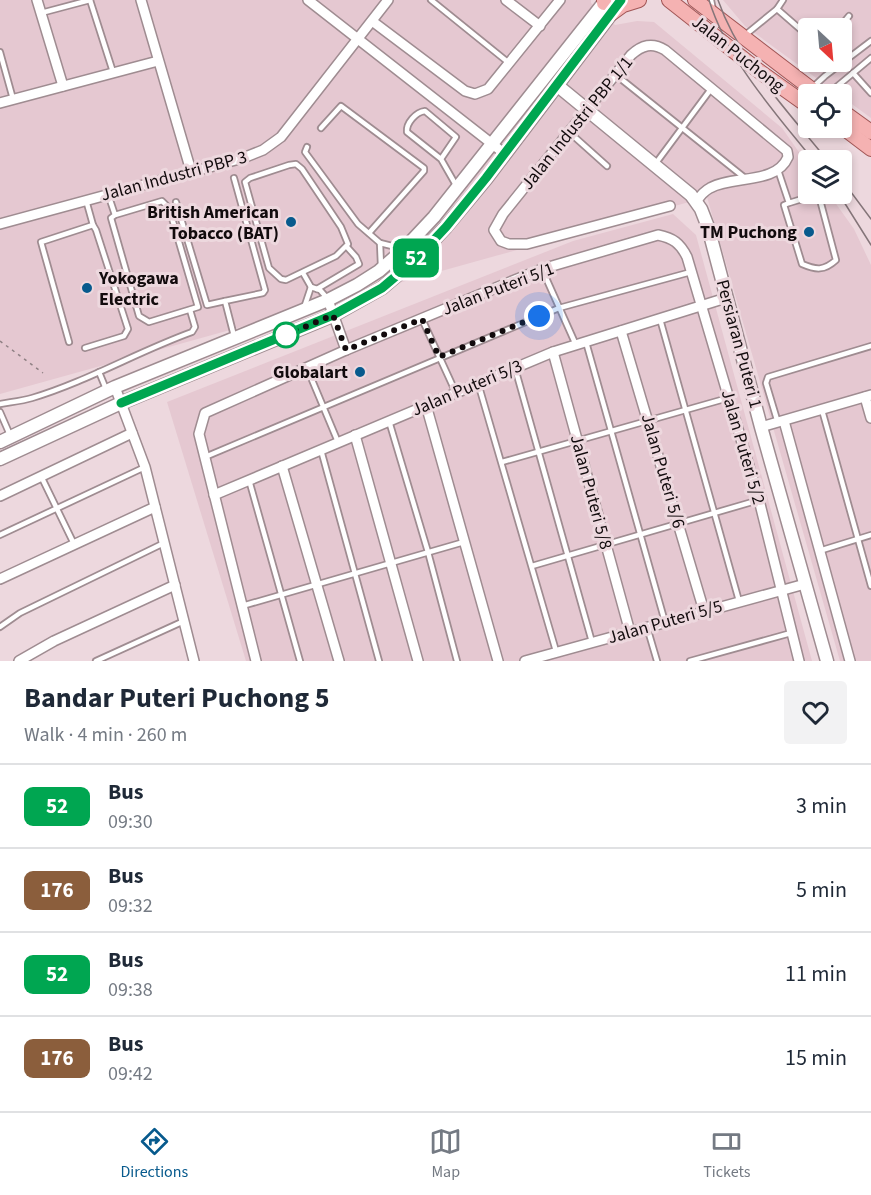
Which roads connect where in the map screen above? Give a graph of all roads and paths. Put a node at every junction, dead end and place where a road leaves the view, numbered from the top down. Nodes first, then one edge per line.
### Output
1 (37, 0) edge
2 (90, 0) edge
3 (141, 0) edge
4 (388, 0) edge
5 (430, 0) edge
6 (506, 0) edge
7 (560, 0) edge
8 (621, 0) edge
9 (639, 0) edge
10 (663, 0) edge
11 (669, 0) edge
12 (694, 0) edge
13 (711, 0) edge
14 (783, 0) edge
15 (314, 2) edge
16 (607, 4) edge
17 (777, 9) junction
18 (682, 10) junction
19 (41, 13) junction
20 (715, 16) junction
21 (372, 21) junction
22 (540, 26) junction
23 (798, 27) edge
24 (742, 37) junction
25 (359, 38) junction
26 (871, 41) edge
27 (0, 52) edge
28 (871, 58) edge
29 (158, 61) junction
30 (509, 63) junction
31 (113, 73) junction
32 (853, 73) junction
33 (616, 75) junction
34 (804, 84) edge
35 (820, 84) edge
36 (840, 84) edge
37 (63, 86) junction
38 (558, 86) junction
39 (711, 88) junction
40 (871, 93) edge
41 (13, 99) junction
42 (798, 99) edge
43 (0, 103) edge
44 (443, 106) junction
45 (587, 110) junction
46 (434, 117) junction
47 (852, 118) edge
48 (321, 128) dead end
49 (682, 129) junction
50 (569, 132) junction
51 (871, 132) edge
52 (852, 135) edge
53 (492, 144) junction
54 (307, 147) dead end
55 (871, 149) edge
56 (505, 154) junction
57 (441, 159) junction
58 (654, 165) junction
59 (607, 166) dead end
60 (777, 170) junction
61 (191, 171) junction
62 (234, 178) dead end
63 (746, 178) junction
64 (457, 189) junction
65 (108, 194) junction
66 (86, 200) junction
67 (176, 202) dead end
68 (696, 202) junction
69 (789, 203) junction
70 (670, 206) dead end
71 (115, 215) junction
72 (0, 224) edge
73 (93, 225) junction
74 (369, 233) junction
75 (380, 243) junction
76 (346, 247) junction
77 (404, 249) junction
78 (381, 269) junction
79 (542, 269) junction
80 (691, 272) junction
81 (303, 273) junction
82 (311, 287) junction
83 (317, 289) junction
84 (726, 298) junction
85 (328, 300) junction
86 (225, 301) junction
87 (701, 305) junction
88 (559, 308) junction
89 (190, 310) junction
90 (302, 310) junction
91 (333, 315) junction
92 (422, 319) junction
93 (660, 319) junction
94 (621, 331) junction
95 (235, 339) junction
96 (0, 341) edge
97 (69, 342) dead end
98 (586, 342) junction
99 (576, 345) junction
100 (871, 346) edge
101 (85, 348) dead end
102 (346, 350) junction
103 (553, 352) junction
104 (439, 357) junction
105 (307, 368) junction
106 (515, 368) junction
107 (99, 372) junction
108 (43, 373) dead end
109 (478, 383) junction
110 (111, 389) junction
111 (456, 393) junction
112 (868, 396) edge
113 (728, 398) junction
114 (0, 404) edge
115 (426, 405) junction
116 (323, 407) junction
117 (123, 408) junction
118 (685, 410) junction
119 (822, 410) junction
120 (0, 412) edge
121 (871, 418) edge
122 (389, 421) junction
123 (648, 421) junction
124 (781, 422) junction
125 (761, 427) junction
126 (612, 431) junction
127 (132, 433) junction
128 (355, 435) junction
129 (6, 440) edge
130 (577, 441) junction
131 (338, 442) junction
132 (321, 450) junction
133 (539, 452) junction
134 (205, 457) junction
135 (0, 459) edge
136 (502, 462) junction
137 (145, 466) junction
138 (282, 466) junction
139 (41, 476) junction
140 (249, 480) junction
141 (214, 495) junction
142 (0, 496) edge
143 (759, 500) junction
144 (155, 507) junction
145 (57, 508) junction
146 (715, 513) junction
147 (678, 524) junction
148 (640, 534) junction
149 (0, 535) edge
150 (871, 536) edge
151 (859, 539) junction
152 (464, 542) junction
153 (164, 543) junction
154 (74, 544) junction
155 (606, 544) junction
156 (819, 551) junction
157 (428, 552) junction
158 (568, 555) junction
159 (390, 563) junction
160 (532, 566) junction
161 (355, 573) junction
162 (0, 579) edge
163 (805, 584) junction
164 (175, 585) junction
165 (317, 585) junction
166 (871, 586) edge
167 (782, 589) junction
168 (282, 594) junction
169 (739, 601) junction
170 (242, 606) junction
171 (704, 611) junction
172 (184, 621) junction
173 (665, 622) junction
174 (0, 627) edge
175 (647, 627) junction
176 (630, 632) junction
177 (793, 632) junction
178 (592, 642) junction
179 (557, 652) junction
180 (19, 661) edge
181 (96, 661) edge
182 (194, 661) edge
183 (256, 661) edge
184 (300, 661) edge
185 (339, 661) edge
186 (379, 661) edge
187 (418, 661) edge
188 (457, 661) edge
189 (498, 661) edge
190 (527, 661) edge
191 (657, 661) edge
192 (690, 661) edge
193 (799, 661) edge
194 (827, 661) edge
195 (850, 661) edge

1 - 19 street
2 - 19 lane
2 - 31 lane
3 - 29 street
4 - 21 street, Jalan Industri PBP 3
5 - 30 lane
6 - 22 street
7 - 22 street
8 - 16 main road
9 - 16 main road
10 - 18 main road
11 - 18 main road, Jalan Puchong
12 - 20 main road, Jalan Puchong
13 - 20 lane
14 - 17 lane
15 - 25 street
16 - 38 main road
16 - 53 main road
17 - 23 lane
17 - 24 lane
18 - 42 main road, Jalan Puchong
19 - 37 street
20 - 24 main road, Jalan Puchong
21 - 25 street, Jalan Industri PBP 3
21 - 30 street
22 - 30 street
24 - 34 main road, Jalan Puchong
25 - 44 street
25 - 61 street, Jalan Industri PBP 3
26 - 35 lane
27 - 41 lane
28 - 32 lane
29 - 31 street
29 - 61 street
31 - 37 street
32 - 36 lane
32 - 40 lane
33 - 39 street, Jalan Industri PBP 1/1
33 - 45 street, Jalan Industri PBP 1/1
33 - 49 lane
37 - 41 street
38 - 45 main road, Persiaran Puteri 1
38 - 56 main road
39 - 49 lane
39 - 60 street, Jalan Industri PBP 1/1
41 - 43 street
44 - 46 lane
44 - 53 street
45 - 50 street, Jalan Industri PBP 1/1
45 - 58 main road, Persiaran Puteri 1
46 - 57 lane
46 - 57 lane
47 - 51 main road
48 - 74 lane
49 - 58 lane
49 - 63 lane
50 - 59 lane
50 - 70 street, Jalan Industri PBP 1/1
52 - 55 main road
53 - 56 street
53 - 64 main road
54 - 74 lane
56 - 91 main road
57 - 64 lane
58 - 68 main road, Persiaran Puteri 1
60 - 63 street
60 - 69 lane
61 - 65 street, Jalan Industri PBP 3
62 - 86 lane
63 - 68 street
64 - 77 main road
65 - 66 street, Jalan Industri PBP 3
65 - 71 lane
66 - 72 street, Jalan Industri PBP 3
66 - 73 lane
67 - 86 lane
68 - 84 main road, Persiaran Puteri 1
69 - 69 lane
71 - 89 lane
71 - 89 lane
73 - 97 lane
73 - 101 lane
74 - 75 lane
75 - 77 lane
75 - 78 lane
76 - 81 lane
76 - 81 lane
76 - 83 lane
77 - 78 main road
78 - 85 main road
79 - 80 street, Jalan Puteri 5/1
79 - 88 lane
79 - 92 street, Jalan Puteri 5/1
80 - 87 street, Jalan Puteri 5/1
80 - 88 lane
81 - 82 lane
82 - 83 lane
82 - 90 lane
83 - 85 lane
84 - 87 street, Jalan Puteri 5/3
84 - 125 main road, Persiaran Puteri 1
85 - 90 main road
85 - 91 street
86 - 95 lane
87 - 93 street, Jalan Puteri 5/3
87 - 113 street, Jalan Puteri 5/2
88 - 99 lane
88 - 104 lane
89 - 107 lane
90 - 95 main road
91 - 102 street
91 - 117 main road
92 - 102 street, Jalan Puteri 5/1
92 - 104 lane
93 - 94 street, Jalan Puteri 5/3
93 - 118 lane
94 - 98 street, Jalan Puteri 5/3
94 - 123 street, Jalan Puteri 5/6
95 - 110 main road
96 - 108 path
98 - 99 street, Jalan Puteri 5/3
98 - 126 lane
99 - 103 street, Jalan Puteri 5/3
100 - 124 lane
102 - 105 street, Jalan Puteri 5/1
103 - 106 street, Jalan Puteri 5/3
103 - 130 street, Jalan Puteri 5/8
104 - 111 lane
104 - 116 lane
105 - 116 lane
105 - 134 street, Jalan Puteri 5/1
106 - 109 street, Jalan Puteri 5/3
106 - 133 lane
107 - 110 lane
107 - 114 lane
109 - 111 street, Jalan Puteri 5/3
109 - 136 lane
110 - 117 street
110 - 129 main road
111 - 115 street, Jalan Puteri 5/3
112 - 119 street
112 - 121 street
113 - 118 lane
113 - 143 street, Jalan Puteri 5/2
115 - 122 street, Jalan Puteri 5/3
115 - 152 street
116 - 131 lane
116 - 134 lane
117 - 127 street
117 - 135 main road
118 - 123 lane
118 - 146 lane
119 - 124 street
119 - 151 lane
120 - 129 lane
122 - 128 street, Jalan Puteri 5/3
122 - 157 lane
123 - 126 lane
123 - 147 street, Jalan Puteri 5/6
124 - 125 street
124 - 156 street
125 - 163 main road, Persiaran Puteri 1
126 - 130 lane
126 - 148 lane
127 - 137 street
127 - 139 street
128 - 131 street, Jalan Puteri 5/3
128 - 159 street
130 - 133 lane
130 - 155 street, Jalan Puteri 5/8
131 - 132 street, Jalan Puteri 5/3
132 - 138 street, Jalan Puteri 5/3
132 - 161 lane
133 - 136 lane
133 - 158 lane
134 - 141 street, Jalan Puteri 5/1
136 - 160 lane
137 - 144 street
137 - 145 lane
138 - 140 street, Jalan Puteri 5/3
138 - 165 street
139 - 142 street
139 - 145 lane
140 - 141 street, Jalan Puteri 5/3
140 - 168 lane
141 - 170 street, Jalan Puteri 5/1
143 - 146 lane
143 - 167 street, Jalan Puteri 5/2
144 - 153 street
144 - 154 street
145 - 149 lane
145 - 154 lane
146 - 147 lane
146 - 169 lane
147 - 148 lane
147 - 171 street, Jalan Puteri 5/6
148 - 155 lane
148 - 173 lane
150 - 151 lane
151 - 156 lane
151 - 166 lane
152 - 157 lane
152 - 189 street
153 - 164 street
153 - 174 lane
154 - 162 street
155 - 158 lane
155 - 176 street, Jalan Puteri 5/8
156 - 195 street
157 - 159 lane
157 - 188 lane
158 - 160 lane
158 - 178 lane
159 - 161 lane
159 - 187 street
160 - 179 lane
161 - 165 lane
161 - 186 lane
163 - 167 street, Jalan Puteri 5/5
163 - 194 main road, Persiaran Puteri 1
164 - 172 street
164 - 180 street
165 - 168 lane
165 - 185 street
167 - 169 street, Jalan Puteri 5/5
167 - 177 street, Jalan Puteri 5/2
168 - 170 lane
168 - 184 lane
169 - 171 street, Jalan Puteri 5/5
170 - 183 street, Jalan Puteri 5/1
171 - 173 street, Jalan Puteri 5/5
172 - 181 lane
172 - 182 street
173 - 175 street, Jalan Puteri 5/5
175 - 176 street, Jalan Puteri 5/5
175 - 191 lane
176 - 178 street, Jalan Puteri 5/5
177 - 192 lane
177 - 193 street, Jalan Puteri 5/2
178 - 179 street, Jalan Puteri 5/5
179 - 190 street, Jalan Puteri 5/5

